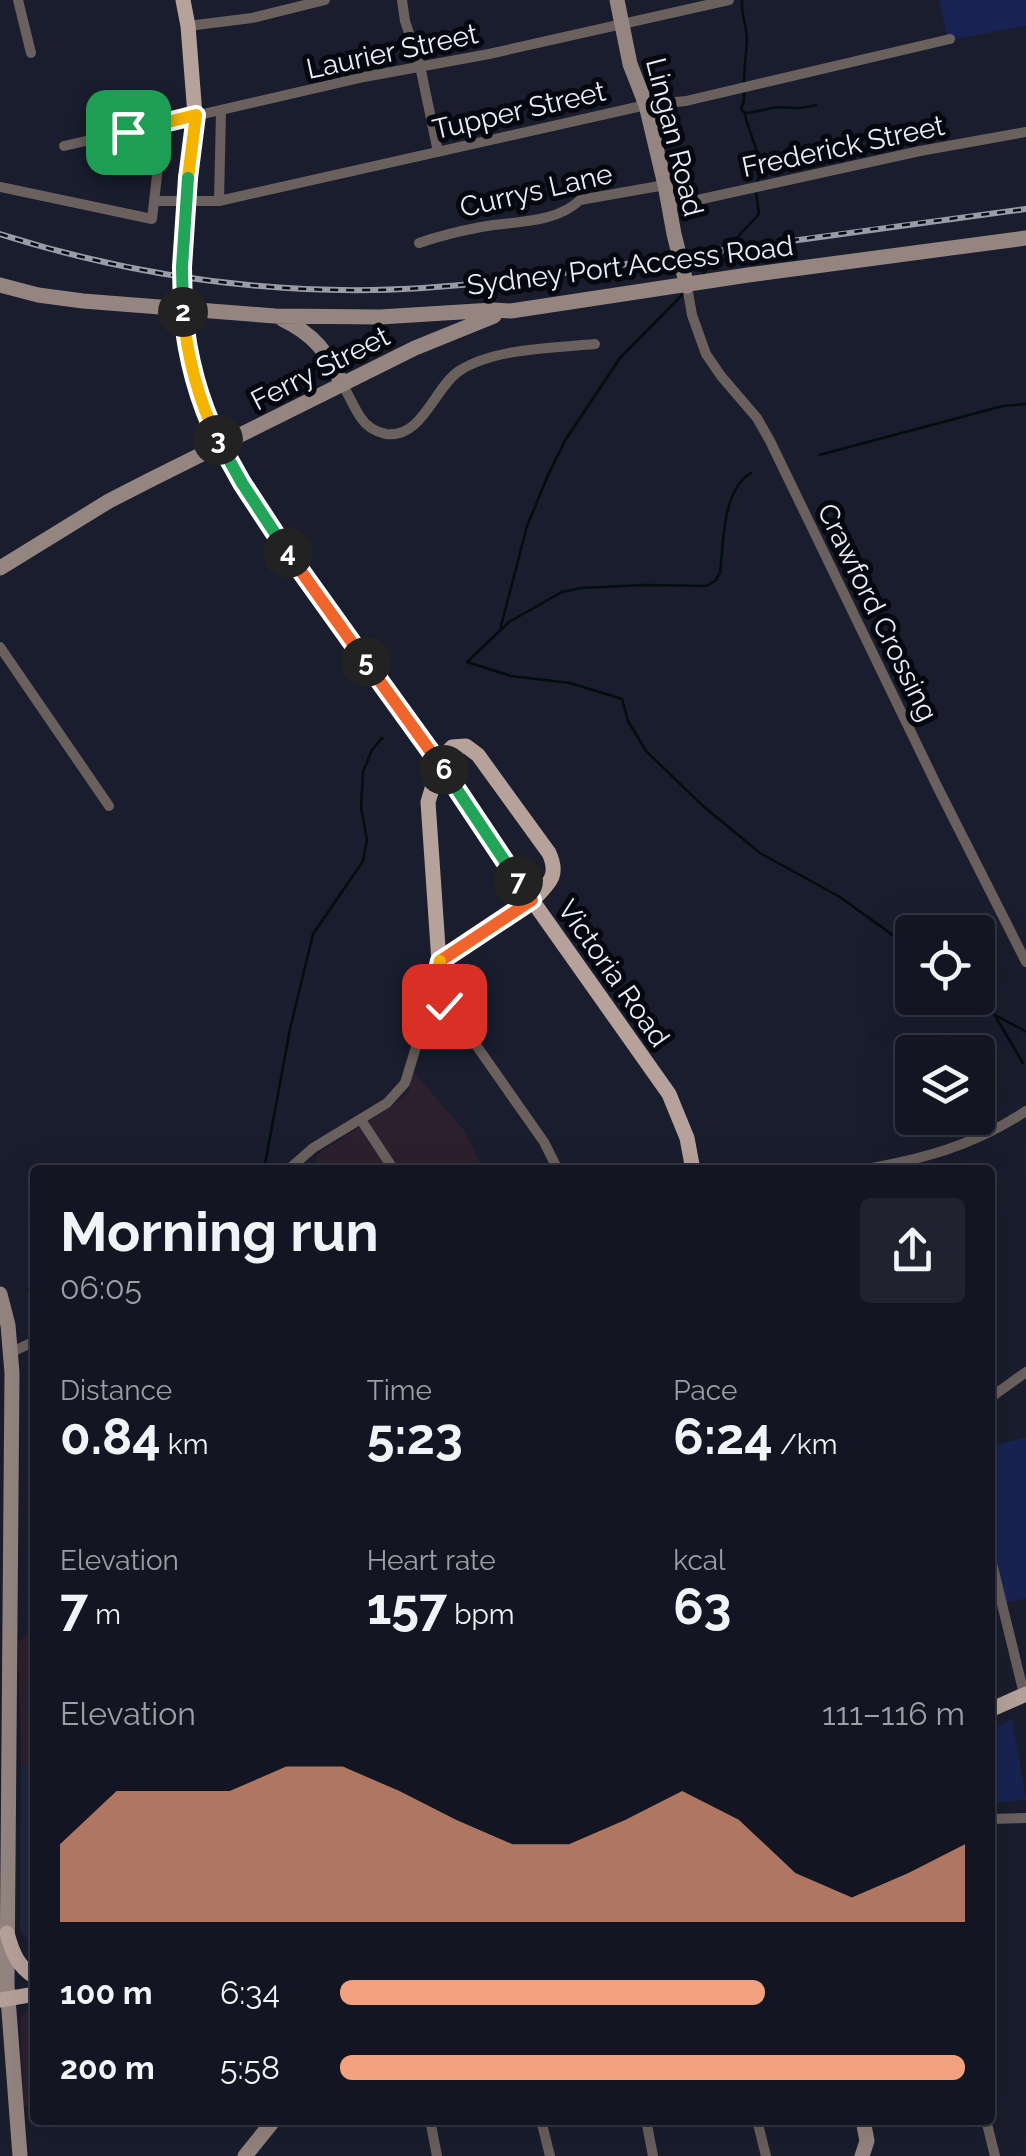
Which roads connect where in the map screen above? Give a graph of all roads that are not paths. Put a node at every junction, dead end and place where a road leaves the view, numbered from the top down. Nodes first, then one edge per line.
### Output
1 (18, 0) edge
2 (183, 0) edge
3 (324, 0) edge
4 (402, 0) edge
5 (618, 0) edge
6 (729, 0) edge
7 (622, 23) junction
8 (188, 26) junction
9 (950, 39) dead end
10 (31, 53) dead end
11 (420, 66) junction
12 (646, 105) junction
13 (221, 111) junction
14 (196, 115) junction
15 (164, 124) junction
16 (1026, 132) edge
17 (64, 146) dead end
18 (438, 152) junction
19 (665, 185) junction
20 (0, 187) edge
21 (219, 201) junction
22 (154, 202) junction
23 (670, 206) junction
24 (1026, 238) edge
25 (419, 243) dead end
26 (0, 285) edge
27 (686, 286) junction
28 (511, 312) junction
29 (275, 316) junction
30 (595, 344) dead end
31 (342, 384) junction
32 (0, 568) edge
33 (0, 647) edge
34 (109, 806) dead end
35 (532, 900) junction
36 (439, 962) junction
37 (1026, 962) edge
38 (430, 1001) junction
39 (1026, 1111) edge
40 (361, 1120) junction
41 (294, 1165) edge
42 (391, 1165) edge
43 (556, 1165) edge
44 (693, 1165) edge
45 (886, 1165) edge
46 (0, 1294) edge
47 (30, 1343) edge
48 (12, 1352) junction
49 (1026, 1372) edge
50 (995, 1394) edge
51 (995, 1576) edge
52 (6, 1598) edge
53 (1025, 1694) edge
54 (995, 1708) edge
55 (1026, 1818) edge
56 (995, 1819) edge
57 (7, 1933) junction
58 (30, 1973) edge
59 (30, 1995) edge
60 (4, 1999) edge
61 (270, 2125) edge
62 (431, 2125) edge
63 (542, 2125) edge
64 (647, 2125) edge
65 (758, 2125) edge
66 (864, 2125) edge
67 (987, 2125) edge
68 (20, 2156) edge
69 (244, 2156) edge
70 (437, 2156) edge
71 (550, 2156) edge
72 (654, 2156) edge
73 (766, 2156) edge
74 (862, 2156) edge
75 (995, 2156) edge

1 - 10 street
2 - 8 main road, Victoria Road
3 - 8 street
4 - 11 street
5 - 7 street, Lingan Road
6 - 7 street, Laurier Street
7 - 11 street, Laurier Street
7 - 12 street, Lingan Road
8 - 14 main road, Victoria Road
9 - 12 street, Tupper Street
11 - 13 street, Laurier Street
11 - 18 street
12 - 18 street, Tupper Street
12 - 19 street, Lingan Road
13 - 14 street, Laurier Street
13 - 21 street
14 - 15 street, Laurier Street
14 - 35 main road, Victoria Road, bridge
15 - 17 street, Laurier Street
15 - 22 street
16 - 23 street, Frederick Street
18 - 21 street, Tupper Street
19 - 23 street, Lingan Road
19 - 25 street, Currys Lane
20 - 22 street, Tupper Street
21 - 22 street, Tupper Street
23 - 27 street, Lingan Road
24 - 27 street, Sydney Port Access Road
26 - 29 street, Sydney Port Access Road
27 - 28 street, Sydney Port Access Road
27 - 37 street, Crawford Crossing
28 - 29 street, Sydney Port Access Road
28 - 31 street, Ferry Street
29 - 31 street
30 - 31 street
31 - 32 street, Ferry Street
33 - 34 street
35 - 36 street
35 - 36 main road
35 - 44 main road, Victoria Road
36 - 38 street
38 - 40 street
38 - 43 street
39 - 45 street
40 - 41 street
40 - 42 street
46 - 48 street
47 - 48 street
48 - 52 street
49 - 50 street
51 - 53 street
52 - 57 street
53 - 54 main road
55 - 56 street
57 - 58 main road
57 - 60 street
59 - 60 main road
60 - 68 street
61 - 69 street
62 - 70 street
63 - 71 street
64 - 72 street
65 - 73 street
66 - 74 street
67 - 75 street

